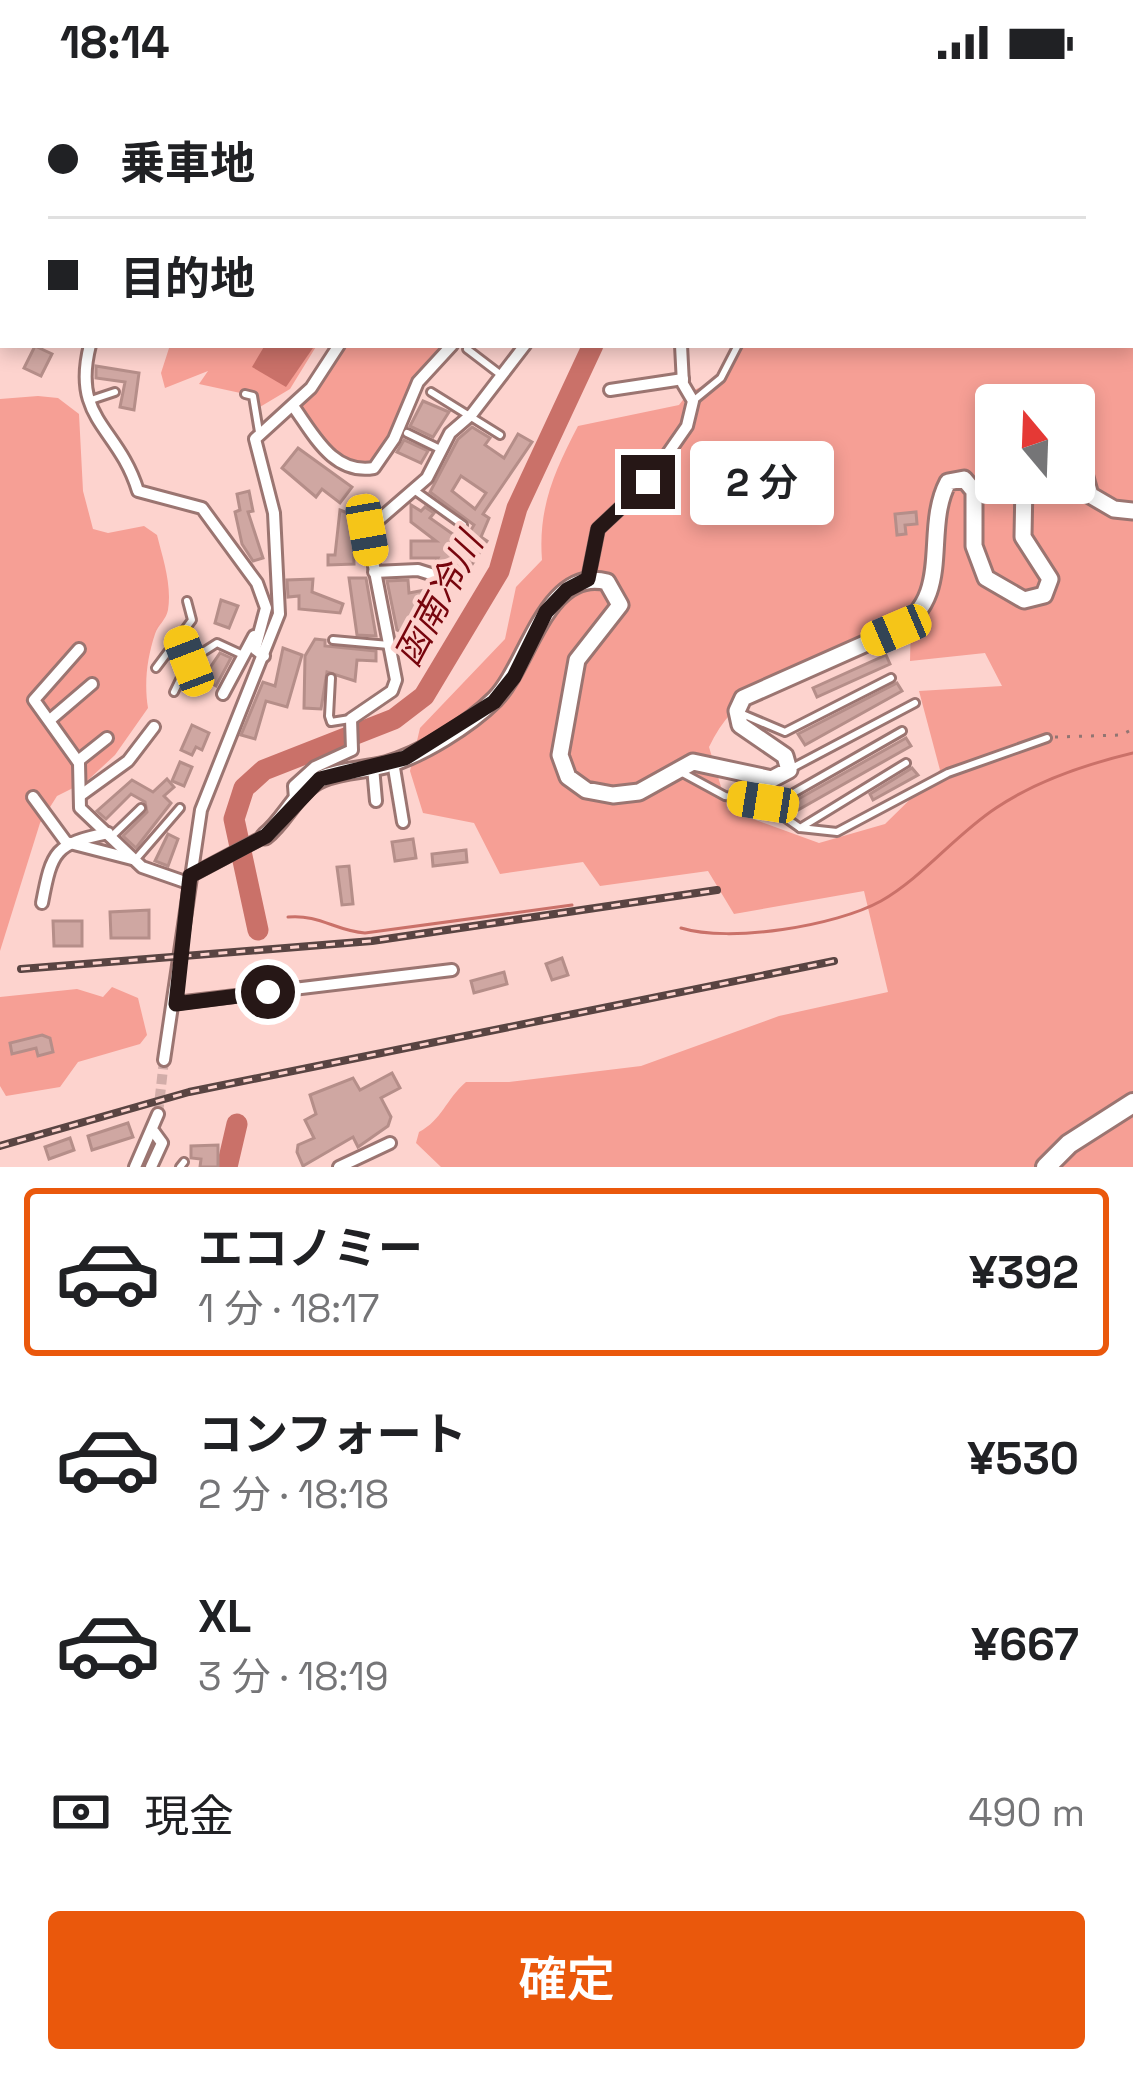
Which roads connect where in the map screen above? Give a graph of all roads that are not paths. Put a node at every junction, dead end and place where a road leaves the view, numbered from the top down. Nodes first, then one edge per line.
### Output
1 (89, 348) edge
2 (337, 348) edge
3 (449, 348) edge
4 (523, 348) edge
5 (681, 348) edge
6 (736, 348) edge
7 (466, 349) dead end
8 (501, 375) junction
9 (683, 380) junction
10 (610, 390) dead end
11 (115, 392) dead end
12 (430, 392) dead end
13 (245, 394) dead end
14 (693, 401) junction
15 (87, 402) junction
16 (292, 406) junction
17 (469, 417) junction
18 (259, 432) junction
19 (407, 433) dead end
20 (500, 435) dead end
21 (440, 449) junction
22 (414, 490) junction
23 (137, 491) junction
24 (122, 494) dead end
25 (1095, 498) edge
26 (1022, 504) edge
27 (1133, 511) edge
28 (464, 524) dead end
29 (374, 572) junction
30 (437, 576) dead end
31 (588, 579) junction
32 (187, 601) dead end
33 (264, 617) junction
34 (180, 637) junction
35 (333, 640) dead end
36 (391, 646) junction
37 (80, 649) dead end
38 (243, 655) junction
39 (264, 656) junction
40 (189, 661) junction
41 (156, 668) dead end
42 (331, 678) dead end
43 (892, 678) dead end
44 (92, 684) dead end
45 (174, 692) dead end
46 (223, 694) dead end
47 (915, 703) dead end
48 (737, 711) junction
49 (51, 719) junction
50 (351, 719) junction
51 (852, 724) dead end
52 (154, 727) dead end
53 (902, 731) dead end
54 (857, 734) junction
55 (106, 738) dead end
56 (1047, 738) road end
57 (77, 761) junction
58 (393, 762) junction
59 (906, 763) dead end
60 (373, 767) junction
61 (676, 769) junction
62 (789, 770) junction
63 (81, 795) junction
64 (33, 796) dead end
65 (295, 800) junction
66 (376, 801) dead end
67 (769, 807) junction
68 (141, 808) dead end
69 (179, 808) dead end
70 (404, 822) dead end
71 (800, 827) junction
72 (110, 835) junction
73 (266, 836) joint
74 (65, 842) junction
75 (135, 860) junction
76 (189, 879) junction
77 (42, 903) dead end
78 (452, 970) dead end
79 (176, 1004) junction
80 (164, 1060) tunnel mouth
81 (1133, 1103) edge
82 (158, 1114) tunnel mouth
83 (154, 1132) junction
84 (390, 1143) dead end
85 (135, 1167) edge
86 (151, 1167) edge
87 (339, 1167) edge
88 (1046, 1167) edge

1 - 15 street
2 - 16 street
3 - 16 street
4 - 8 street
5 - 9 street
6 - 14 lane
7 - 8 lane
8 - 17 street
9 - 10 street
9 - 14 street
11 - 15 lane
12 - 17 lane
13 - 18 lane
14 - 31 street
15 - 23 street
16 - 18 street
17 - 20 lane
17 - 21 street
18 - 39 street
19 - 21 lane
21 - 22 street
22 - 28 lane
22 - 29 street
23 - 24 lane
23 - 33 street
25 - 27 street
26 - 48 street
29 - 30 street
29 - 36 street
31 - 58 street
31 - 61 street
32 - 34 lane
33 - 38 street
33 - 39 street
34 - 40 lane
34 - 41 lane
35 - 36 lane
36 - 50 street
37 - 49 street
38 - 40 lane
38 - 46 street
39 - 76 street
40 - 45 lane
42 - 50 lane
43 - 48 lane
44 - 49 street
47 - 54 lane
48 - 62 street
49 - 57 street
50 - 65 street
51 - 54 lane
52 - 63 street
53 - 67 lane
54 - 62 lane
55 - 57 street
56 - 71 lane
57 - 63 street
58 - 60 street
58 - 70 street
59 - 71 lane
60 - 65 street
60 - 66 street
61 - 62 street
61 - 67 lane
63 - 72 street
64 - 74 street
65 - 73 street
67 - 71 lane
68 - 72 lane
69 - 75 lane
72 - 74 street
72 - 75 street
73 - 76 street
74 - 75 street
74 - 77 street
75 - 76 street
76 - 79 street
78 - 79 street
79 - 80 street
81 - 88 main road
82 - 83 street
83 - 85 street
83 - 86 street
84 - 87 street

